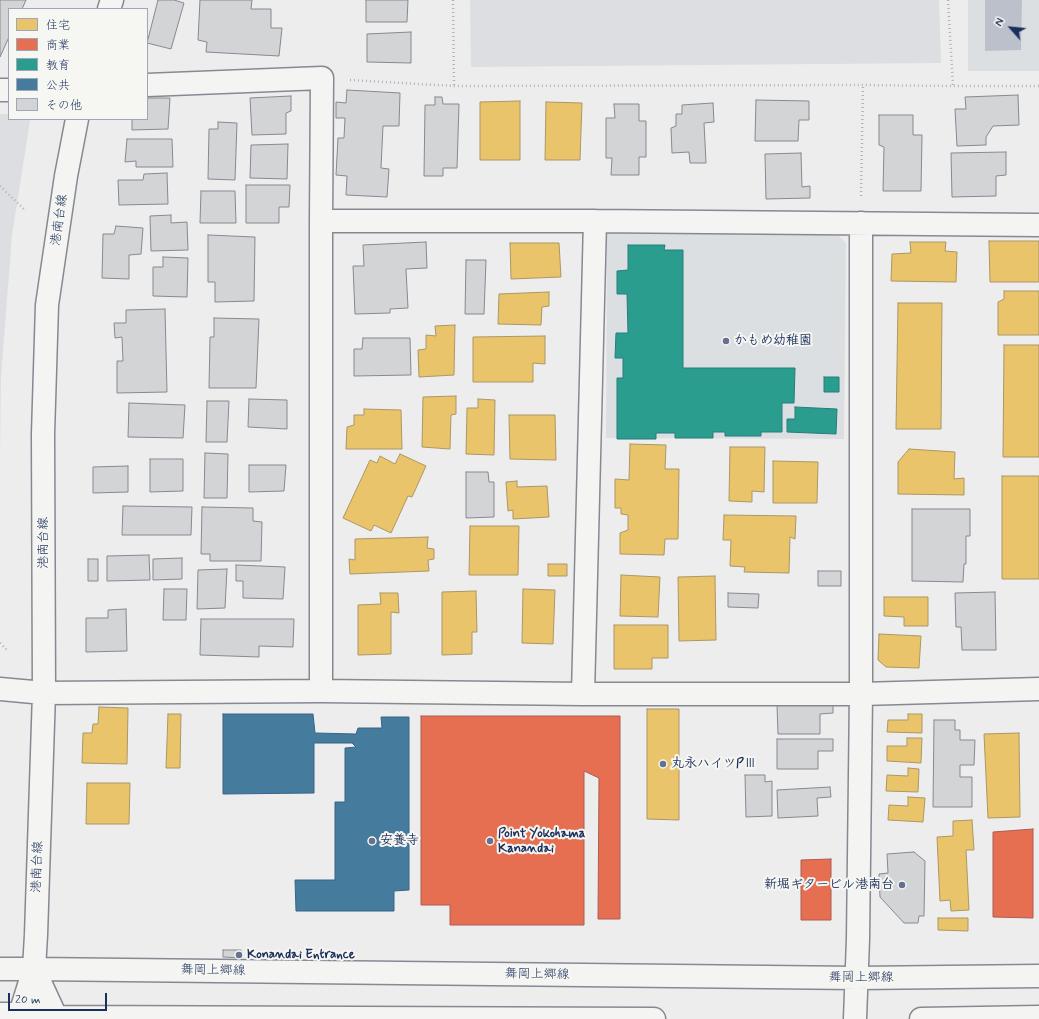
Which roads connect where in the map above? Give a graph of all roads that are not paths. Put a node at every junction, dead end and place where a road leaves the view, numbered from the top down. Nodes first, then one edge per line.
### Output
1 (148, 85) edge
2 (76, 120) edge
3 (321, 221) junction
4 (595, 221) junction
5 (861, 223) junction
6 (1039, 225) edge
7 (0, 689) edge
8 (1039, 690) edge
9 (321, 691) junction
10 (44, 693) junction
11 (582, 694) junction
12 (861, 694) junction
13 (0, 969) edge
14 (34, 969) junction
15 (1039, 976) edge
16 (857, 978) junction
17 (13, 1016) edge
18 (1039, 1017) edge
19 (56, 1018) edge
20 (654, 1019) edge
21 (855, 1019) edge
22 (921, 1019) edge

1 - 3 street
2 - 10 street, 港南台線
3 - 4 street
3 - 9 street
4 - 5 street
4 - 11 street
5 - 6 street
5 - 12 street
7 - 10 street
8 - 12 street
9 - 10 street
9 - 11 street
10 - 14 street, 港南台線
11 - 12 street
12 - 16 street
13 - 14 street, 舞岡上郷線
14 - 16 street, 舞岡上郷線
14 - 17 street
14 - 19 street
15 - 16 street, 舞岡上郷線
16 - 21 street
17 - 19 street
18 - 22 street
19 - 20 street

